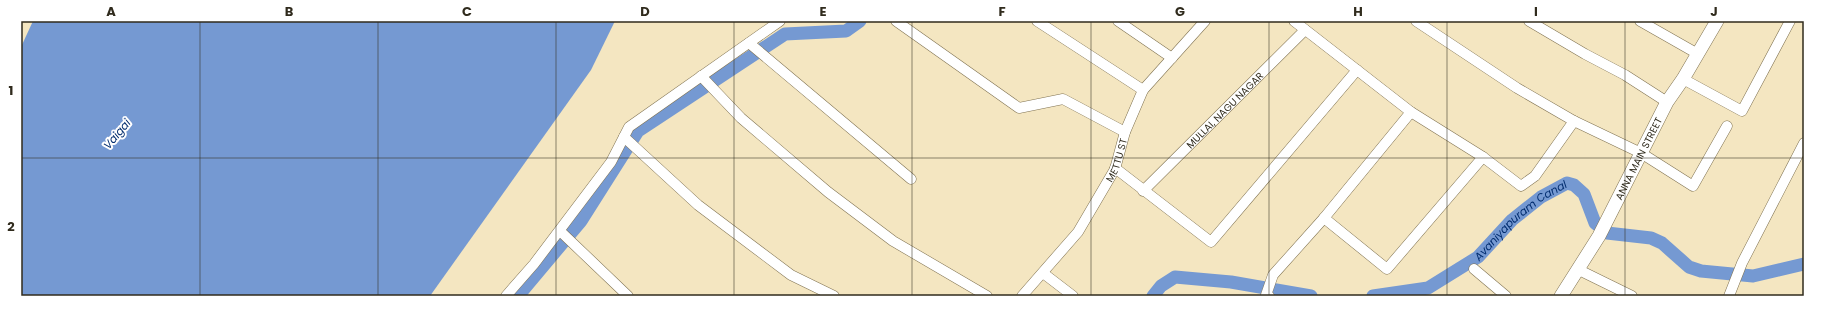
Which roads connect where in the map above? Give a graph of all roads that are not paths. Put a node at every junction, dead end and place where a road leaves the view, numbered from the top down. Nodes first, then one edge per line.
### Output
1 (780, 21) edge
2 (896, 21) edge
3 (1037, 21) edge
4 (1118, 21) edge
5 (1205, 21) edge
6 (1294, 21) edge
7 (1416, 21) edge
8 (1529, 21) edge
9 (1640, 21) edge
10 (1717, 21) edge
11 (1790, 21) edge
12 (1305, 30) junction
13 (751, 45) junction
14 (1698, 54) junction
15 (1172, 58) junction
16 (1357, 70) junction
17 (703, 78) junction
18 (1683, 79) junction
19 (1144, 90) junction
20 (1667, 102) junction
21 (1411, 112) junction
22 (1574, 122) junction
23 (1727, 126) dead end
24 (1125, 132) junction
25 (625, 138) junction
26 (1804, 142) edge
27 (1641, 153) junction
28 (1483, 158) junction
29 (1115, 168) junction
30 (911, 179) dead end
31 (1143, 191) junction
32 (1324, 218) junction
33 (561, 232) junction
34 (1474, 269) dead end
35 (1579, 270) junction
36 (1043, 273) junction
37 (513, 294) edge
38 (628, 296) edge
39 (834, 296) edge
40 (988, 296) edge
41 (1022, 296) edge
42 (1073, 296) edge
43 (1268, 296) edge
44 (1506, 296) edge
45 (1561, 296) edge
46 (1632, 296) edge
47 (1729, 296) edge

1 - 13 street
2 - 24 street
3 - 19 street
4 - 15 street
5 - 15 street, METTU ST
6 - 12 street
7 - 22 street
8 - 20 street
9 - 14 street
10 - 14 street, ANNA MAIN STREET
11 - 18 street
12 - 16 street
12 - 31 street, MULLAI, NAGU NAGAR
13 - 17 street
13 - 30 street
14 - 18 street, ANNA MAIN STREET
15 - 19 street, METTU ST
16 - 21 street
16 - 31 street
17 - 25 street
17 - 40 street
18 - 20 street, ANNA MAIN STREET
19 - 24 street, METTU ST
20 - 27 street, ANNA MAIN STREET
21 - 28 street
21 - 32 street
22 - 27 street
22 - 28 street
23 - 27 street
24 - 29 street, METTU ST
25 - 33 street
25 - 39 street
26 - 47 street
27 - 35 street, ANNA MAIN STREET
28 - 32 street
29 - 31 street
29 - 36 street, METTU ST
32 - 43 street
33 - 37 street
33 - 38 street
34 - 44 street
35 - 45 street, ANNA MAIN STREET
35 - 46 street
36 - 41 street, METTU ST
36 - 42 street

